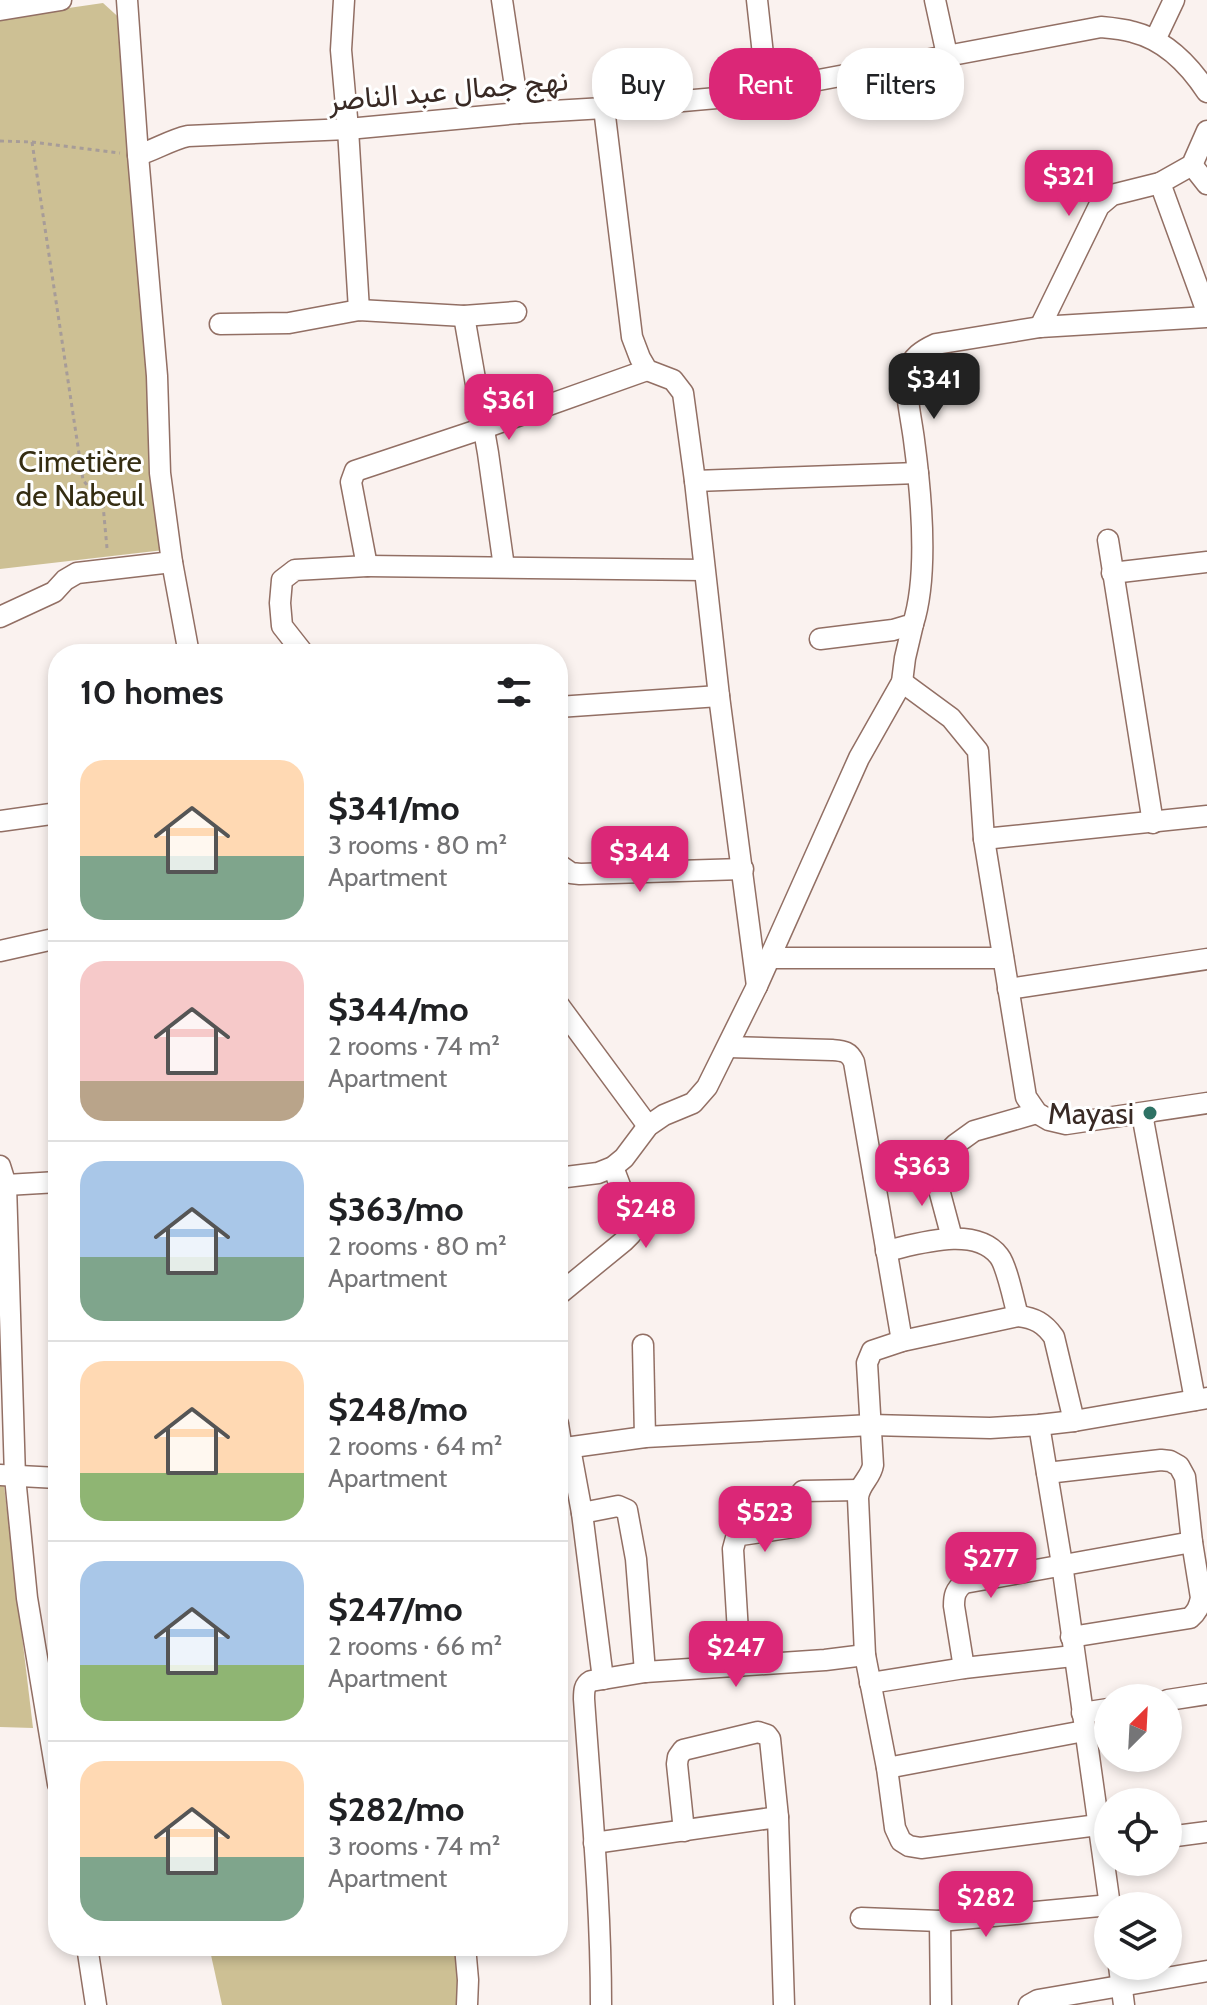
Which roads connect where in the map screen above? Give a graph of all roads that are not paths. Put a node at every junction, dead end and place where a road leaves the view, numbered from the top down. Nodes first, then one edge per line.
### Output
1 (61, 0) edge
2 (127, 0) edge
3 (344, 0) edge
4 (502, 0) edge
5 (757, 0) edge
6 (935, 0) edge
7 (1174, 0) edge
8 (0, 10) edge
9 (1155, 40) junction
10 (762, 48) edge
11 (945, 48) edge
12 (964, 52) edge
13 (1207, 92) edge
14 (592, 109) edge
15 (519, 113) junction
16 (605, 120) edge
17 (348, 129) junction
18 (1207, 131) edge
19 (138, 155) junction
20 (1192, 165) junction
21 (1160, 183) junction
22 (1207, 184) edge
23 (359, 310) junction
24 (516, 312) dead end
25 (1207, 314) edge
26 (464, 316) junction
27 (220, 324) dead end
28 (1040, 327) junction
29 (647, 370) junction
30 (484, 428) junction
31 (918, 473) junction
32 (695, 481) junction
33 (1108, 540) dead end
34 (172, 562) junction
35 (1207, 562) edge
36 (367, 566) junction
37 (504, 567) junction
38 (704, 570) junction
39 (1112, 573) junction
40 (0, 617) edge
41 (913, 624) junction
42 (820, 639) dead end
43 (187, 644) edge
44 (296, 644) edge
45 (902, 682) junction
46 (719, 696) junction
47 (568, 706) edge
48 (48, 814) edge
49 (1207, 816) edge
50 (0, 821) edge
51 (1153, 823) junction
52 (984, 839) junction
53 (743, 869) junction
54 (568, 871) edge
55 (48, 940) edge
56 (0, 951) edge
57 (770, 958) junction
58 (1003, 958) junction
59 (1207, 959) edge
60 (757, 986) junction
61 (1008, 989) junction
62 (568, 1018) edge
63 (728, 1047) junction
64 (1207, 1103) edge
65 (1037, 1113) junction
66 (1142, 1114) junction
67 (648, 1126) junction
68 (613, 1167) junction
69 (933, 1167) junction
70 (874, 1176) junction
71 (2, 1177) edge
72 (568, 1177) edge
73 (48, 1181) edge
74 (952, 1238) junction
75 (886, 1251) junction
76 (568, 1287) edge
77 (1018, 1316) junction
78 (902, 1341) junction
79 (643, 1345) dead end
80 (1201, 1399) edge
81 (1074, 1421) junction
82 (871, 1425) junction
83 (1039, 1425) junction
84 (645, 1437) junction
85 (568, 1448) edge
86 (568, 1466) edge
87 (1047, 1473) junction
88 (7, 1476) edge
89 (48, 1478) edge
90 (859, 1490) junction
91 (582, 1513) junction
92 (1192, 1542) junction
93 (1062, 1564) junction
94 (1072, 1647) junction
95 (865, 1655) junction
96 (740, 1666) junction
97 (964, 1668) junction
98 (645, 1672) junction
99 (603, 1679) junction
100 (870, 1683) junction
101 (1207, 1694) edge
102 (1182, 1698) edge
103 (1094, 1716) edge
104 (1083, 1722) junction
105 (48, 1724) edge
106 (887, 1768) junction
107 (1094, 1798) edge
108 (778, 1817) junction
109 (1094, 1826) edge
110 (684, 1831) junction
111 (1207, 1832) edge
112 (1182, 1835) edge
113 (594, 1843) junction
114 (1094, 1907) edge
115 (861, 1918) dead end
116 (940, 1921) junction
117 (89, 1956) edge
118 (466, 1956) edge
119 (1207, 1971) edge
120 (1121, 1986) edge
121 (96, 2005) edge
122 (467, 2005) edge
123 (601, 2005) edge
124 (784, 2005) edge
125 (941, 2005) edge
126 (1029, 2005) edge

1 - 8 street
2 - 19 street
3 - 17 street
4 - 15 street
5 - 10 street
6 - 11 street
7 - 9 street
9 - 12 street, نهج جمال عبد الناصر
9 - 13 street, نهج جمال عبد الناصر
14 - 15 street, نهج جمال عبد الناصر
15 - 17 street, نهج جمال عبد الناصر
16 - 29 street
17 - 19 street, نهج جمال عبد الناصر
17 - 23 street
18 - 20 street
19 - 34 street
20 - 21 street
20 - 22 street
21 - 25 street
21 - 28 street
23 - 26 street
23 - 27 street
24 - 26 street
25 - 28 street
26 - 30 street
28 - 31 street
29 - 30 street
29 - 32 street
30 - 36 street
30 - 37 street
31 - 32 street
31 - 41 street
32 - 38 street
33 - 39 street
34 - 40 street
34 - 43 street
35 - 39 street
36 - 37 street
36 - 44 street
37 - 38 street
38 - 46 street
39 - 51 street
41 - 42 street
41 - 45 street
45 - 52 street
45 - 57 street
46 - 47 street
46 - 53 street
48 - 50 street
49 - 51 street
51 - 52 street
52 - 58 street
53 - 54 street
53 - 60 street
55 - 56 street
57 - 58 street
57 - 60 street
58 - 61 street
59 - 61 street
60 - 63 street
61 - 65 street
62 - 67 street
63 - 67 street
63 - 70 street
64 - 66 street
65 - 66 street
65 - 69 street
66 - 80 street
67 - 68 street
68 - 72 street
68 - 76 street
69 - 70 street
69 - 74 street
70 - 75 street
71 - 73 street
71 - 88 street
74 - 75 street
74 - 77 street
75 - 78 street
77 - 78 street
77 - 81 street
78 - 82 street
79 - 84 street
80 - 81 street
81 - 83 street
82 - 83 street
82 - 84 street
82 - 90 street
83 - 87 street
84 - 85 street
86 - 91 street
87 - 92 street
87 - 93 street
88 - 89 street
88 - 105 street
90 - 95 street
90 - 96 street
91 - 98 street
91 - 99 street
92 - 93 street
92 - 94 street
93 - 94 street
93 - 97 street
94 - 97 street
94 - 104 street
95 - 96 street
95 - 100 street
96 - 98 street
97 - 100 street
98 - 99 street
99 - 113 street
100 - 106 street
101 - 102 street
103 - 104 street
104 - 106 street
104 - 107 street
106 - 109 street
108 - 110 street
108 - 110 street
108 - 124 street
110 - 113 street
111 - 112 street
113 - 123 street
114 - 116 street
115 - 116 street
116 - 125 street
117 - 121 street
118 - 122 street
119 - 120 street
120 - 126 street

